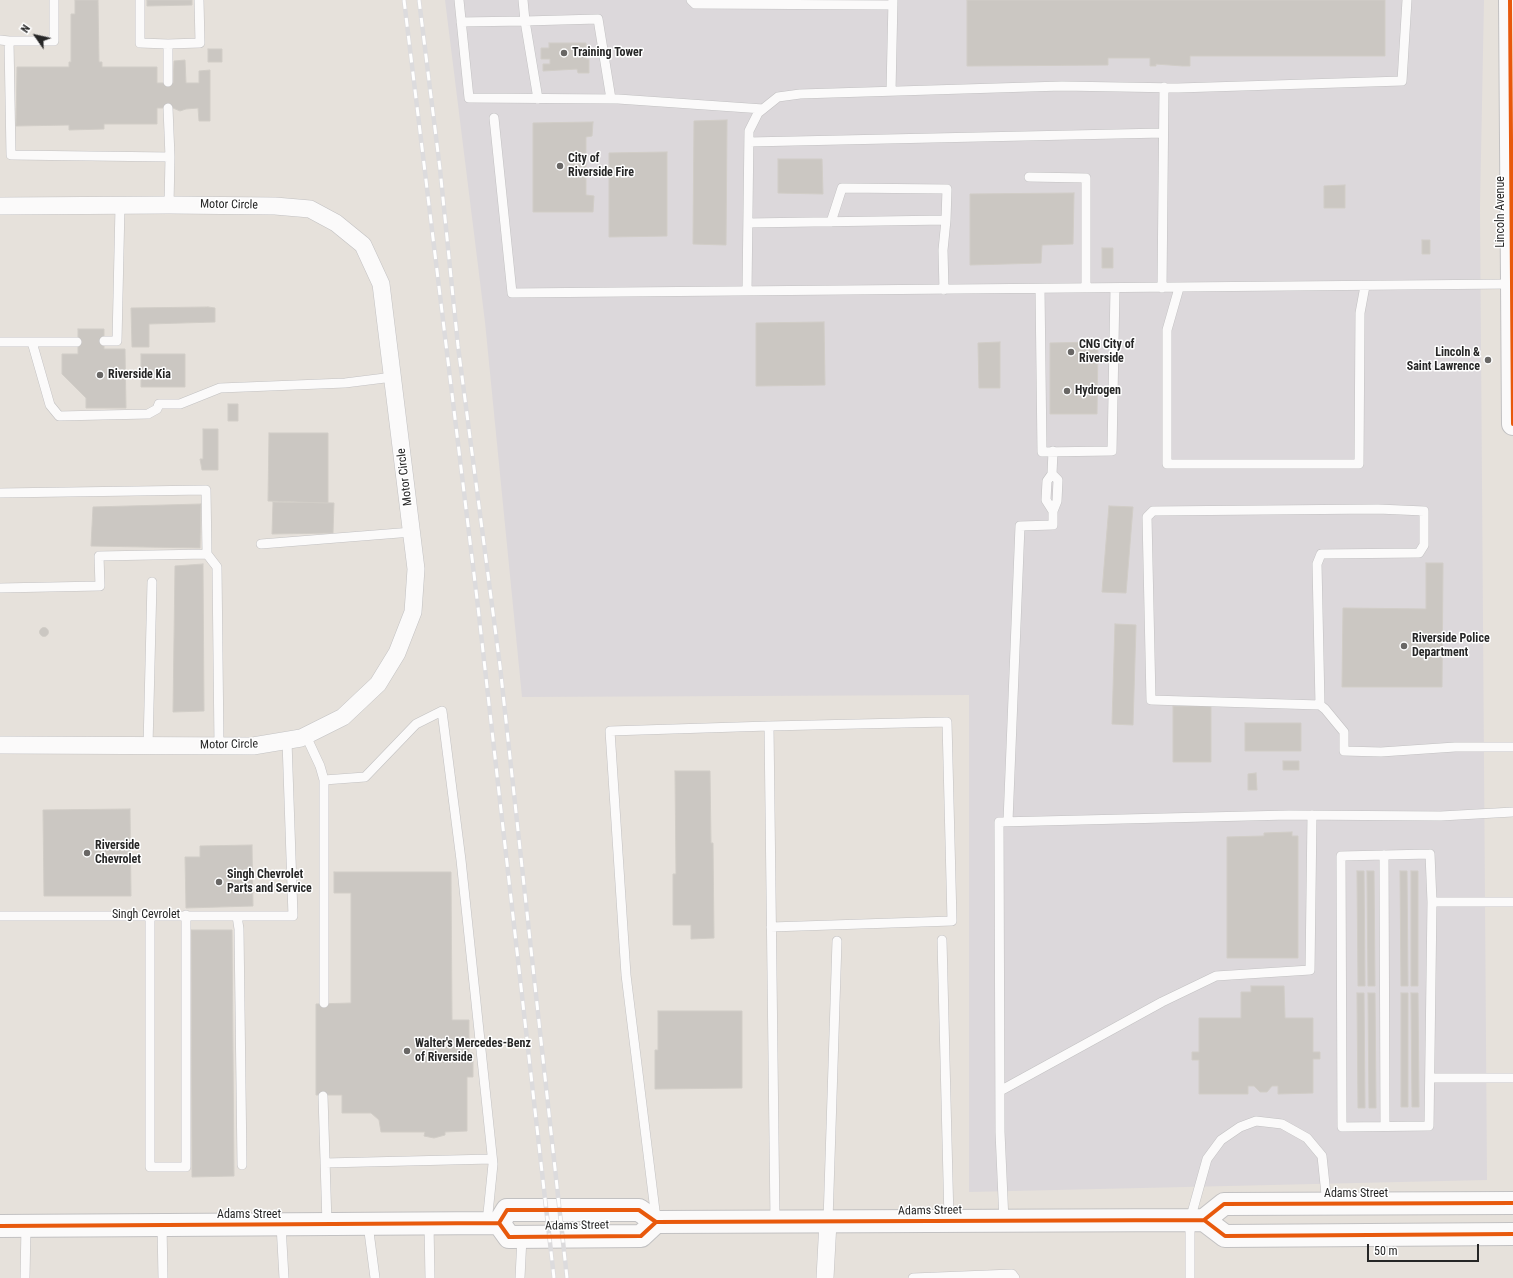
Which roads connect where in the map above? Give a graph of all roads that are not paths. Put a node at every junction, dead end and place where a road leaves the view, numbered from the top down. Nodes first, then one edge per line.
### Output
1 (54, 0) edge
2 (140, 0) edge
3 (199, 0) edge
4 (459, 0) edge
5 (523, 0) edge
6 (691, 0) edge
7 (1407, 0) edge
8 (1510, 0) edge
9 (893, 2) edge
10 (525, 21) junction
11 (461, 22) junction
12 (4, 41) edge
13 (168, 44) junction
14 (168, 82) dead end
15 (1164, 87) junction
16 (891, 92) junction
17 (538, 99) junction
18 (611, 99) junction
19 (168, 108) dead end
20 (763, 109) junction
21 (494, 118) dead end
22 (1163, 133) junction
23 (749, 142) junction
24 (170, 157) junction
25 (1030, 177) dead end
26 (169, 204) junction
27 (0, 206) edge
28 (120, 206) junction
29 (946, 220) junction
30 (831, 222) junction
31 (748, 223) junction
32 (1512, 284) edge
33 (1365, 286) junction
34 (1086, 288) junction
35 (1115, 288) junction
36 (1162, 288) junction
37 (1179, 288) junction
38 (1040, 289) junction
39 (944, 290) junction
40 (747, 291) junction
41 (104, 341) dead end
42 (0, 342) edge
43 (32, 342) junction
44 (78, 342) dead end
45 (393, 378) junction
46 (1513, 424) edge
47 (1053, 451) junction
48 (0, 493) edge
49 (412, 532) junction
50 (261, 544) dead end
51 (207, 554) junction
52 (152, 582) dead end
53 (0, 588) edge
54 (1320, 705) junction
55 (769, 726) junction
56 (306, 736) junction
57 (287, 741) junction
58 (0, 745) edge
59 (148, 746) junction
60 (219, 746) junction
61 (1513, 747) edge
62 (324, 780) junction
63 (1513, 812) edge
64 (1312, 815) junction
65 (1008, 821) junction
66 (1384, 855) junction
67 (1432, 902) junction
68 (1513, 902) edge
69 (150, 915) junction
70 (186, 915) junction
71 (0, 916) edge
72 (237, 916) junction
73 (771, 928) junction
74 (942, 940) dead end
75 (837, 941) dead end
76 (324, 1003) dead end
77 (1430, 1078) junction
78 (1513, 1078) edge
79 (1000, 1091) junction
80 (323, 1096) dead end
81 (1385, 1126) junction
82 (492, 1159) junction
83 (325, 1163) junction
84 (242, 1165) dead end
85 (1513, 1203) edge
86 (1327, 1204) junction
87 (949, 1220) junction
88 (1004, 1220) junction
89 (1197, 1220) junction
90 (656, 1222) junction
91 (775, 1222) junction
92 (828, 1222) junction
93 (493, 1223) junction
94 (327, 1224) junction
95 (368, 1224) junction
96 (429, 1224) junction
97 (162, 1225) junction
98 (281, 1225) junction
99 (0, 1226) edge
100 (26, 1226) junction
101 (1513, 1234) edge
102 (522, 1237) junction
103 (25, 1278) edge
104 (163, 1278) edge
105 (284, 1278) edge
106 (375, 1278) edge
107 (430, 1278) edge
108 (520, 1278) edge
109 (825, 1278) edge
110 (913, 1278) edge
111 (1015, 1278) edge
112 (1190, 1278) edge

1 - 12 lane
2 - 13 lane
3 - 13 lane
4 - 11 lane
5 - 10 lane
6 - 9 lane
7 - 15 lane
8 - 32 main road, Lincoln Avenue
9 - 16 lane
10 - 11 lane
10 - 17 lane
10 - 18 lane
11 - 17 lane
12 - 24 lane
13 - 14 lane
15 - 16 lane
15 - 22 lane
16 - 20 lane
17 - 18 lane
18 - 20 lane
19 - 24 lane
20 - 23 lane
21 - 40 lane
22 - 23 lane
22 - 36 lane
23 - 31 lane
24 - 26 lane
25 - 34 lane
26 - 28 street, Motor Circle
26 - 45 street, Motor Circle
27 - 28 street, Motor Circle
28 - 41 lane
29 - 30 lane
29 - 30 lane
29 - 39 lane
30 - 31 lane
31 - 40 lane
32 - 33 lane
32 - 46 main road, Lincoln Avenue
33 - 37 lane
33 - 37 lane
34 - 35 lane
34 - 38 lane
35 - 36 lane
35 - 47 lane
36 - 37 lane
38 - 39 lane
38 - 47 lane
39 - 40 lane
42 - 43 lane
43 - 44 lane
43 - 45 lane
45 - 49 street, Motor Circle
47 - 65 lane
48 - 51 lane
49 - 50 lane
49 - 56 street, Motor Circle
51 - 53 lane
51 - 60 lane
52 - 59 lane
54 - 54 lane
54 - 61 lane
55 - 73 lane
55 - 73 lane
55 - 90 lane
56 - 57 street, Motor Circle
56 - 62 lane
57 - 60 street, Motor Circle
57 - 72 lane, Singh Cevrolet
58 - 59 street, Motor Circle
59 - 60 street, Motor Circle
62 - 76 lane
62 - 82 lane
63 - 64 lane
64 - 65 lane
64 - 79 lane
65 - 79 lane
66 - 67 lane
66 - 81 lane
66 - 81 lane
67 - 68 lane
67 - 77 lane
69 - 70 lane, Singh Cevrolet
69 - 70 lane
69 - 71 lane, Singh Cevrolet
70 - 72 lane, Singh Cevrolet
72 - 84 lane
73 - 91 lane
74 - 87 lane
75 - 92 lane
77 - 78 lane
77 - 81 lane
79 - 88 lane
80 - 83 lane
82 - 83 lane
82 - 93 lane
83 - 94 lane
85 - 86 main road, Adams Street
86 - 89 main road, Adams Street
86 - 89 lane
87 - 88 main road, Adams Street
87 - 92 main road, Adams Street
88 - 89 main road, Adams Street
89 - 101 main road
89 - 112 lane
90 - 91 main road, Adams Street
90 - 93 main road, Adams Street
90 - 102 main road, Adams Street
91 - 92 main road, Adams Street
92 - 109 street
93 - 96 main road, Adams Street
93 - 102 main road, Adams Street
94 - 95 main road, Adams Street
94 - 98 main road, Adams Street
95 - 96 main road, Adams Street
95 - 106 lane
96 - 107 lane
97 - 98 main road, Adams Street
97 - 100 main road, Adams Street
97 - 104 lane
98 - 105 lane
99 - 100 main road, Adams Street
100 - 103 lane
102 - 108 lane
110 - 111 lane

